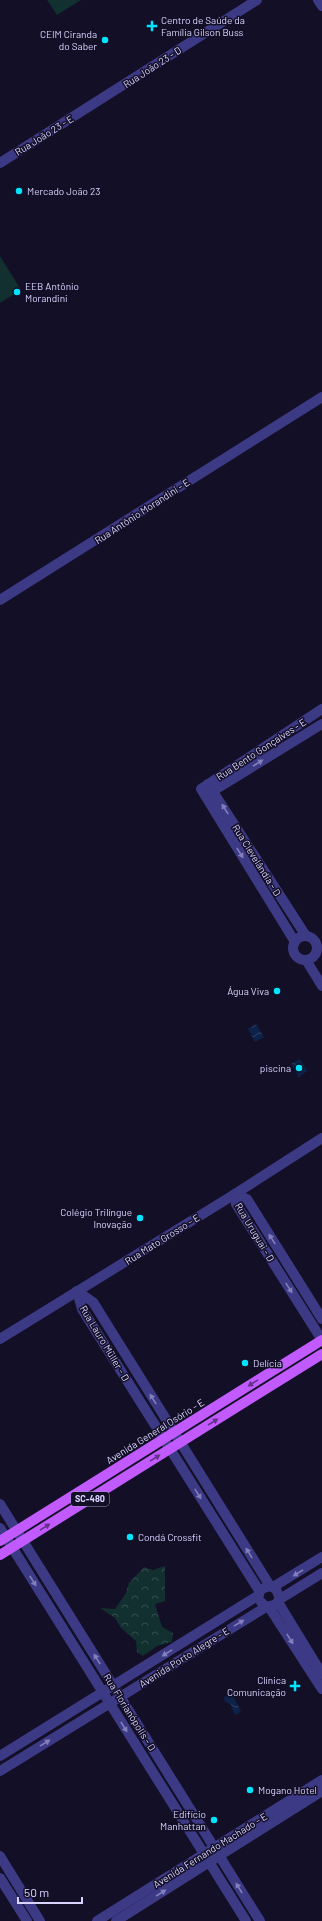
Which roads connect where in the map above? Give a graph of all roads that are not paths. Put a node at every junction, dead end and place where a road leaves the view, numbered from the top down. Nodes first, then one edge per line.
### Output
1 (257, 0) edge
2 (318, 0) edge
3 (322, 6) edge
4 (89, 108) joint
5 (0, 163) edge
6 (322, 397) edge
7 (0, 600) edge
8 (322, 709) edge
9 (322, 724) edge
10 (207, 790) junction
11 (306, 936) junction
12 (295, 942) junction
13 (316, 953) junction
14 (306, 960) junction
15 (322, 962) edge
16 (322, 986) edge
17 (322, 1138) edge
18 (235, 1194) junction
19 (286, 1261) junction
20 (277, 1268) junction
21 (77, 1291) junction
22 (322, 1319) edge
23 (0, 1339) edge
24 (322, 1340) edge
25 (322, 1354) edge
26 (128, 1359) junction
27 (118, 1365) junction
28 (174, 1433) junction
29 (164, 1439) junction
30 (180, 1443) junction
31 (170, 1449) junction
32 (101, 1478) junction
33 (107, 1488) junction
34 (0, 1504) edge
35 (228, 1520) junction
36 (218, 1526) junction
37 (0, 1528) edge
38 (17, 1531) junction
39 (3, 1540) edge
40 (23, 1541) junction
41 (12, 1548) junction
42 (0, 1555) edge
43 (322, 1557) edge
44 (322, 1573) edge
45 (271, 1587) junction
46 (260, 1594) junction
47 (273, 1604) junction
48 (66, 1610) junction
49 (56, 1617) junction
50 (190, 1639) junction
51 (196, 1649) junction
52 (321, 1682) edge
53 (114, 1686) junction
54 (103, 1693) junction
55 (120, 1696) junction
56 (110, 1703) junction
57 (23, 1742) junction
58 (30, 1752) junction
59 (0, 1756) edge
60 (0, 1771) edge
61 (169, 1775) junction
62 (322, 1780) edge
63 (158, 1782) junction
64 (322, 1791) edge
65 (287, 1808) junction
66 (217, 1852) junction
67 (0, 1856) edge
68 (207, 1858) junction
69 (10, 1873) junction
70 (0, 1879) edge
71 (130, 1907) junction
72 (27, 1921) edge
73 (40, 1921) edge
74 (97, 1921) edge
75 (116, 1921) edge
76 (246, 1921) edge
77 (260, 1921) edge

1 - 4 street, Rua João 23 - D
2 - 3 street
4 - 5 street, Rua João 23 - E
6 - 7 street, Rua Antônio Morandini - E
8 - 10 street, Rua Bento Gonçalves - E
10 -> 9 street, Rua Bento Gonçalves - E
11 -> 10 street, Rua Clevelândia - D
10 -> 12 street, Rua Clevelândia - D
11 - 12 street
11 - 13 street
12 - 14 street
13 - 14 street
13 - 15 street
14 - 16 street
17 - 18 street, Rua Mato Grosso - E
19 -> 18 street, Rua Uruguai - D
18 - 20 street, Rua Uruguai - D
18 - 21 street, Rua Mato Grosso - E
19 - 20 street
19 - 22 street, Rua Uruguai - D
20 -> 24 street, Rua Uruguai - D
21 - 23 street, Rua Mato Grosso - E
21 - 26 street, Rua Lauro Müller - D
21 - 27 street, Rua Lauro Müller - D
24 -> 28 main road, Avenida General Osório - E
30 -> 25 main road
26 - 27 street
28 -> 26 street, Rua Lauro Müller - D
27 - 29 street, Rua Lauro Müller - D
28 - 29 main road, Avenida General Osório - E / SC-480
28 - 30 street, Rua Lauro Müller - D
29 - 31 street, Rua Lauro Müller - D
29 - 32 main road, Avenida General Osório - E / SC-480
30 - 31 main road, SC-480
30 - 35 street, Rua Lauro Müller - D
33 -> 31 main road, SC-480
31 -> 36 street, Rua Lauro Müller - D
32 - 33 main road
32 - 38 main road, Avenida General Osório - E / SC-480
40 -> 33 main road, SC-480
34 - 38 street, Rua Florianópolis - D
35 - 36 street
45 -> 35 street, Rua Lauro Müller - D
36 - 46 street, Rua Lauro Müller - D
37 - 39 street, Rua Florianópolis - D
38 - 39 main road, Avenida General Osório - E / SC-480
38 - 40 street, Rua Florianópolis - D
39 - 41 street, Rua Florianópolis - D
40 - 41 main road, SC-480
40 - 48 street, Rua Florianópolis - D
41 - 42 main road, SC-480
41 -> 49 street, Rua Florianópolis - D
43 -> 45 street
44 - 47 street, Avenida Porto Alegre - E
45 - 46 street
45 - 47 street
46 - 47 street
46 - 50 street, Avenida Porto Alegre - E
51 -> 47 street, Avenida Porto Alegre - E
47 - 52 street
48 - 49 street
53 -> 48 street, Rua Florianópolis - D
49 - 54 street, Rua Florianópolis - D
50 - 51 street
50 -> 53 street, Avenida Porto Alegre - E
51 - 55 street, Avenida Porto Alegre - E
53 - 54 street, Avenida Porto Alegre - E
53 - 55 street, Rua Florianópolis - D
54 - 56 street, Rua Florianópolis - D
54 - 57 street, Avenida Porto Alegre - E
55 - 56 street, Avenida Porto Alegre - E
55 - 61 street, Rua Florianópolis - D
58 -> 56 street, Avenida Porto Alegre - E
56 -> 63 street, Rua Florianópolis - D
57 - 58 street
57 - 59 street, Avenida Porto Alegre - E
58 - 60 street, Avenida Porto Alegre - E
61 - 63 street
61 - 66 street, Rua Florianópolis - D
62 - 65 street, Avenida Fernando Machado - E
63 - 68 street, Rua Florianópolis - D
64 - 65 street, Avenida Fernando Machado - E
65 - 66 street, Avenida Fernando Machado - E
66 - 68 street, Avenida Fernando Machado - E
77 -> 66 street, Rua Florianópolis - D
67 - 69 street
68 - 71 street, Avenida Fernando Machado - E
68 - 76 street, Rua Florianópolis - D
69 - 70 street
69 - 73 street
70 - 72 street
71 - 74 street, Avenida Fernando Machado - E
71 - 75 street, Avenida Fernando Machado - E

